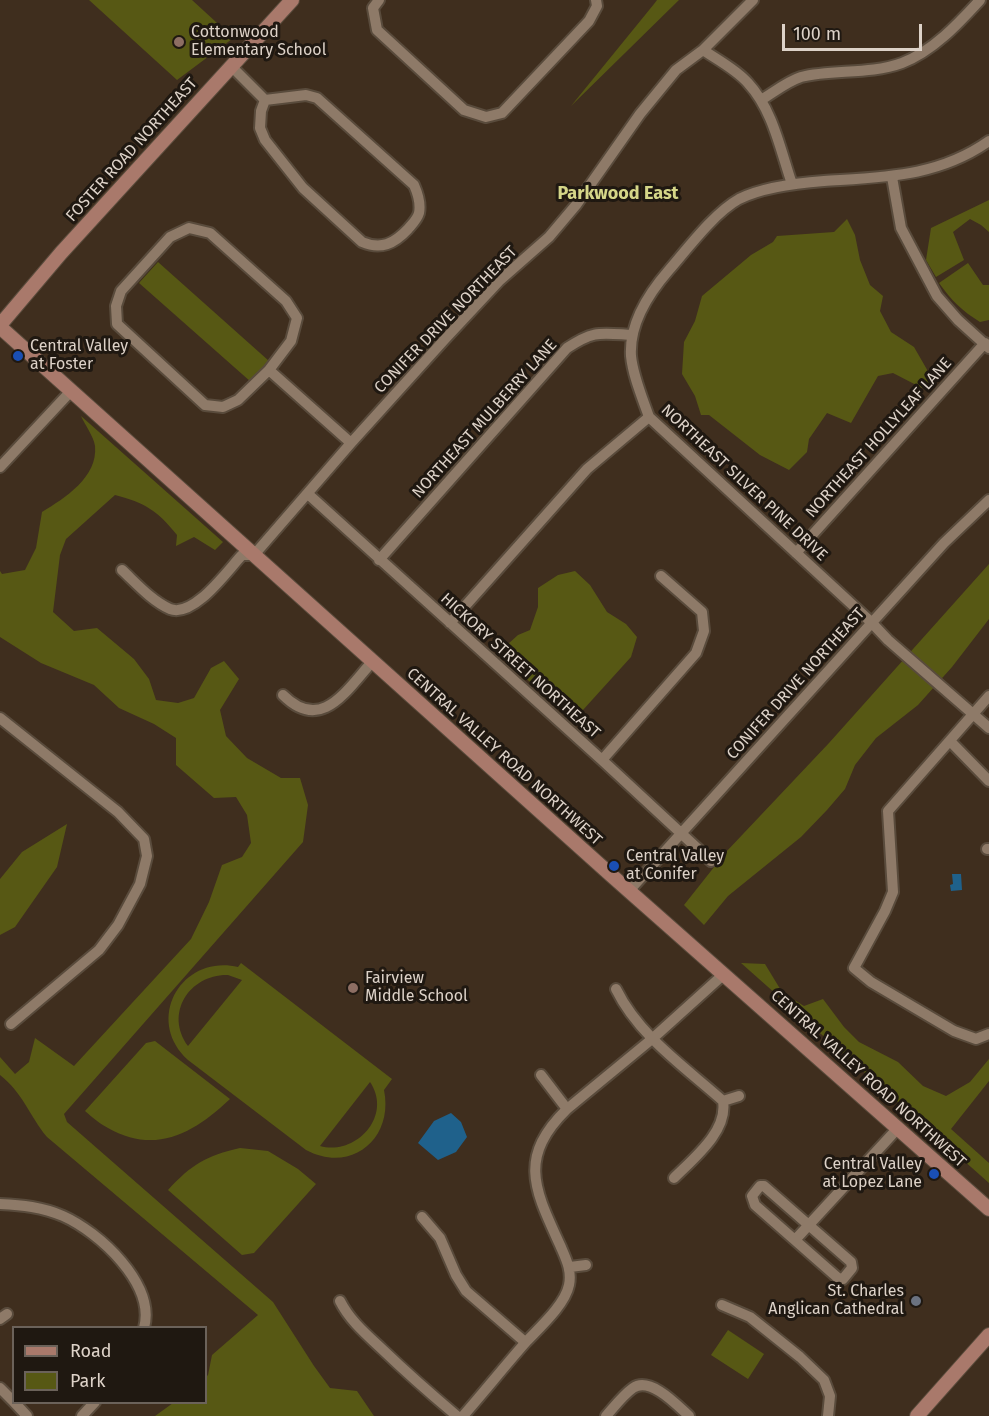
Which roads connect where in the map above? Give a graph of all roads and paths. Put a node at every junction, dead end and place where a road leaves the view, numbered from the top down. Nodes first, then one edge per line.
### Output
1 (292, 0) edge
2 (379, 0) edge
3 (596, 0) edge
4 (753, 0) edge
5 (981, 0) edge
6 (704, 50) junction
7 (231, 66) junction
8 (265, 100) junction
9 (761, 100) junction
10 (989, 141) edge
11 (892, 177) junction
12 (792, 184) junction
13 (0, 326) edge
14 (632, 335) junction
15 (987, 346) edge
16 (269, 370) junction
17 (71, 391) junction
18 (649, 417) junction
19 (351, 443) junction
20 (0, 467) edge
21 (308, 494) junction
22 (989, 500) edge
23 (796, 553) junction
24 (254, 555) junction
25 (379, 560) junction
26 (122, 570) dead end
27 (661, 576) dead end
28 (871, 622) junction
29 (450, 623) junction
30 (373, 661) junction
31 (283, 695) dead end
32 (989, 696) edge
33 (973, 712) junction
34 (1, 723) edge
35 (989, 728) edge
36 (950, 741) junction
37 (602, 760) junction
38 (989, 781) edge
39 (682, 833) junction
40 (711, 861) dead end
41 (629, 891) junction
42 (724, 974) junction
43 (616, 989) dead end
44 (11, 1024) dead end
45 (989, 1034) edge
46 (652, 1039) junction
47 (541, 1075) dead end
48 (739, 1096) dead end
49 (723, 1101) junction
50 (567, 1109) junction
51 (898, 1128) junction
52 (674, 1178) dead end
53 (0, 1204) edge
54 (989, 1209) edge
55 (422, 1217) dead end
56 (809, 1225) junction
57 (795, 1240) junction
58 (586, 1265) dead end
59 (570, 1267) junction
60 (340, 1301) dead end
61 (722, 1305) dead end
62 (144, 1326) edge
63 (989, 1335) edge
64 (525, 1342) junction
65 (0, 1388) edge
66 (12, 1400) edge
67 (16, 1404) edge
68 (93, 1404) edge
69 (27, 1416) edge
70 (82, 1416) edge
71 (457, 1416) edge
72 (463, 1416) edge
73 (606, 1416) edge
74 (689, 1416) edge
75 (828, 1416) edge
76 (916, 1416) edge

1 - 7 main road, FOSTER ROAD NORTHEAST
2 - 3 street
4 - 6 street, CONIFER DRIVE NORTHEAST
5 - 9 street
6 - 9 street
6 - 19 street, CONIFER DRIVE NORTHEAST
7 - 8 street
7 - 13 main road, FOSTER ROAD NORTHEAST
8 - 8 street
9 - 12 street
10 - 11 street, NORTHEAST SILVER PINE DRIVE
11 - 12 street, NORTHEAST SILVER PINE DRIVE
11 - 15 street
12 - 14 street, NORTHEAST SILVER PINE DRIVE
13 - 17 main road, CENTRAL VALLEY ROAD NORTHWEST
14 - 18 street, NORTHEAST SILVER PINE DRIVE
14 - 25 street, NORTHEAST MULBERRY LANE
15 - 23 street, NORTHEAST HOLLYLEAF LANE
16 - 16 street
16 - 19 street
17 - 20 street
17 - 24 main road, CENTRAL VALLEY ROAD NORTHWEST
18 - 23 street, NORTHEAST SILVER PINE DRIVE
18 - 29 street
19 - 21 street, CONIFER DRIVE NORTHEAST
21 - 24 street, CONIFER DRIVE NORTHEAST
21 - 25 street, HICKORY STREET NORTHEAST
22 - 28 street, CONIFER DRIVE NORTHEAST
23 - 28 street, NORTHEAST SILVER PINE DRIVE
24 - 26 street
24 - 30 main road, CENTRAL VALLEY ROAD NORTHWEST
25 - 29 street, HICKORY STREET NORTHEAST
27 - 37 street
28 - 33 street, NORTHEAST SILVER PINE DRIVE
28 - 39 street, CONIFER DRIVE NORTHEAST
29 - 37 street, HICKORY STREET NORTHEAST
30 - 31 street
30 - 41 main road, CENTRAL VALLEY ROAD NORTHWEST
32 - 33 street
33 - 35 street, NORTHEAST SILVER PINE DRIVE
33 - 36 street
34 - 44 street
36 - 38 street
36 - 45 street
37 - 39 street, HICKORY STREET NORTHEAST
39 - 40 street, HICKORY STREET NORTHEAST
39 - 41 street, CONIFER DRIVE NORTHEAST
41 - 42 main road, CENTRAL VALLEY ROAD NORTHWEST
42 - 46 street
42 - 51 main road, CENTRAL VALLEY ROAD NORTHWEST
43 - 46 street
46 - 49 street
46 - 50 street
47 - 50 street
48 - 49 street
49 - 52 street
50 - 59 street
51 - 54 main road, CENTRAL VALLEY ROAD NORTHWEST
51 - 56 street
53 - 62 street
55 - 64 street
56 - 57 street
56 - 57 street
56 - 57 street
58 - 59 street
59 - 64 street
60 - 71 street
61 - 75 street
63 - 76 main road
64 - 72 street
65 - 66 street
67 - 69 street
68 - 70 street
73 - 74 street

